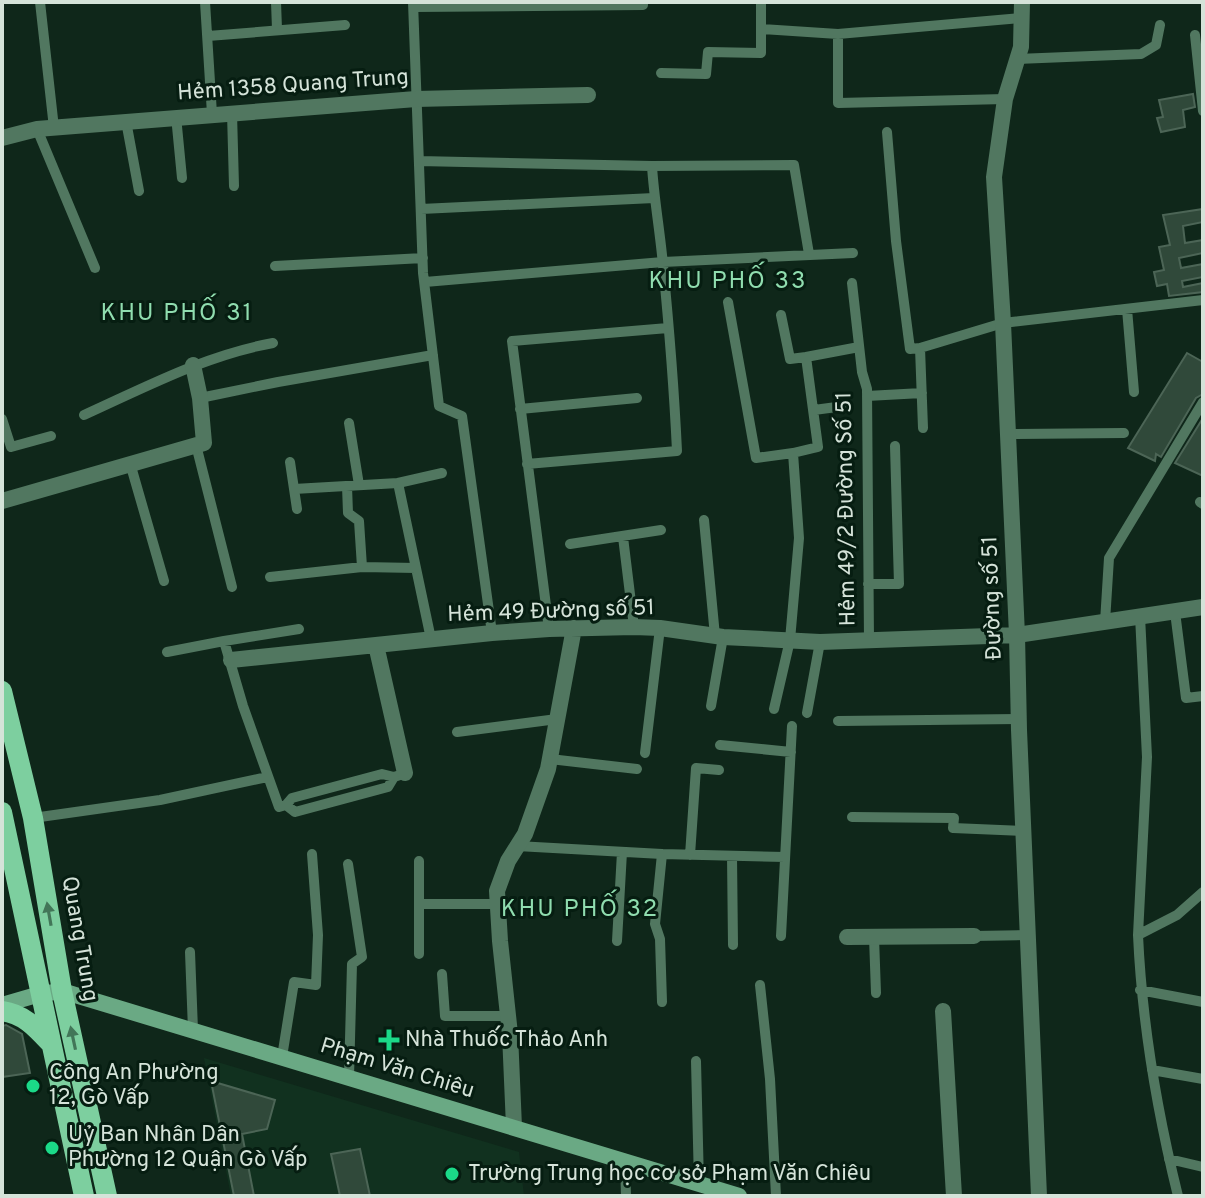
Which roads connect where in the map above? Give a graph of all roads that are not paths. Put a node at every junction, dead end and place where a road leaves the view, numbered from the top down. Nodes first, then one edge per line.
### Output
1 (40, 2) edge
2 (205, 2) edge
3 (276, 2) edge
4 (643, 2) edge
5 (761, 2) edge
6 (413, 5) edge
7 (1022, 10) edge
8 (345, 25) dead end
9 (1160, 25) dead end
10 (277, 29) junction
11 (761, 29) junction
12 (838, 34) junction
13 (1195, 35) dead end
14 (208, 36) junction
15 (1017, 59) junction
16 (661, 73) dead end
17 (588, 95) dead end
18 (416, 99) junction
19 (1005, 99) junction
20 (1203, 111) edge
21 (232, 113) junction
22 (212, 114) junction
23 (176, 116) junction
24 (126, 121) junction
25 (46, 128) junction
26 (887, 132) dead end
27 (2, 138) edge
28 (419, 161) junction
29 (652, 166) junction
30 (182, 178) dead end
31 (234, 186) dead end
32 (139, 191) dead end
33 (654, 198) junction
34 (421, 209) junction
35 (853, 253) dead end
36 (809, 254) junction
37 (423, 258) junction
38 (663, 262) junction
39 (275, 266) dead end
40 (95, 268) dead end
41 (425, 282) junction
42 (852, 283) dead end
43 (1203, 300) edge
44 (728, 302) dead end
45 (1127, 309) junction
46 (781, 315) dead end
47 (1003, 323) junction
48 (668, 328) junction
49 (273, 343) dead end
50 (859, 347) junction
51 (920, 348) junction
52 (433, 355) junction
53 (806, 357) junction
54 (193, 365) junction
55 (1134, 392) dead end
56 (922, 393) junction
57 (867, 396) junction
58 (200, 398) junction
59 (637, 398) dead end
60 (1203, 402) edge
61 (844, 406) dead end
62 (520, 409) junction
63 (814, 410) junction
64 (84, 415) dead end
65 (2, 419) edge
66 (349, 423) dead end
67 (923, 428) dead end
68 (1124, 433) dead end
69 (1007, 434) junction
70 (51, 436) dead end
71 (196, 445) junction
72 (895, 446) dead end
73 (793, 453) junction
74 (290, 462) dead end
75 (130, 463) junction
76 (527, 464) junction
77 (442, 473) dead end
78 (398, 483) junction
79 (359, 485) junction
80 (347, 486) junction
81 (294, 489) junction
82 (2, 501) edge
83 (297, 509) dead end
84 (704, 520) dead end
85 (661, 530) dead end
86 (623, 537) junction
87 (570, 544) dead end
88 (362, 567) junction
89 (416, 568) junction
90 (270, 577) dead end
91 (164, 581) dead end
92 (868, 584) junction
93 (232, 587) dead end
94 (1203, 607) edge
95 (1175, 612) junction
96 (1140, 616) junction
97 (1105, 622) junction
98 (634, 627) junction
99 (574, 628) junction
100 (660, 628) junction
101 (299, 629) dead end
102 (549, 629) junction
103 (492, 633) junction
104 (1017, 635) junction
105 (719, 637) junction
106 (431, 639) junction
107 (790, 640) junction
108 (869, 640) junction
109 (224, 641) junction
110 (820, 642) junction
111 (376, 645) junction
112 (167, 652) dead end
113 (231, 660) junction
114 (2, 691) edge
115 (1203, 696) edge
116 (711, 706) dead end
117 (774, 709) dead end
118 (807, 713) dead end
119 (557, 719) junction
120 (1018, 719) junction
121 (838, 721) dead end
122 (792, 726) dead end
123 (457, 732) dead end
124 (720, 745) dead end
125 (791, 752) junction
126 (645, 753) dead end
127 (550, 759) junction
128 (637, 769) dead end
129 (719, 770) dead end
130 (400, 775) junction
131 (267, 777) junction
132 (341, 785) junction
133 (345, 799) junction
134 (286, 805) junction
135 (2, 812) edge
136 (852, 817) dead end
137 (33, 818) junction
138 (1023, 831) junction
139 (517, 846) junction
140 (622, 852) junction
141 (312, 854) dead end
142 (662, 854) junction
143 (690, 855) junction
144 (732, 856) junction
145 (785, 857) junction
146 (419, 861) dead end
147 (348, 864) dead end
148 (1203, 892) edge
149 (419, 904) junction
150 (498, 904) junction
151 (1028, 935) junction
152 (1138, 935) junction
153 (781, 936) dead end
154 (974, 936) joint
155 (847, 937) dead end
156 (874, 937) junction
157 (617, 941) dead end
158 (733, 945) dead end
159 (190, 952) dead end
160 (419, 954) dead end
161 (442, 974) dead end
162 (760, 985) dead end
163 (1140, 990) junction
164 (62, 991) junction
165 (876, 993) dead end
166 (40, 994) junction
167 (662, 1002) dead end
168 (1203, 1002) edge
169 (2, 1008) edge
170 (943, 1011) dead end
171 (508, 1016) junction
172 (193, 1030) junction
173 (51, 1044) junction
174 (282, 1057) junction
175 (696, 1061) dead end
176 (1152, 1070) junction
177 (349, 1077) junction
178 (1203, 1079) edge
179 (514, 1127) junction
180 (1169, 1159) junction
181 (625, 1161) junction
182 (1203, 1167) edge
183 (699, 1184) junction
184 (84, 1196) edge
185 (107, 1196) edge
186 (626, 1196) edge
187 (739, 1196) edge
188 (776, 1196) edge
189 (954, 1196) edge
190 (1039, 1196) edge
191 (1178, 1196) edge

1 - 25 lane
2 - 14 lane
3 - 10 lane
4 - 6 lane
5 - 11 lane
6 - 18 lane
7 - 12 lane
7 - 15 street, Đường số 51
8 - 10 lane
9 - 15 lane
10 - 14 lane
11 - 12 lane
11 - 16 lane
12 - 19 lane
13 - 20 lane
14 - 22 lane
15 - 19 street, Đường số 51
17 - 18 street, Hẻm 1358 Quang Trung
18 - 21 street, Hẻm 1358 Quang Trung
18 - 28 lane
19 - 47 street, Đường số 51
21 - 22 street, Hẻm 1358 Quang Trung
21 - 31 lane
22 - 23 street, Hẻm 1358 Quang Trung
23 - 24 street, Hẻm 1358 Quang Trung
23 - 30 lane
24 - 25 street, Hẻm 1358 Quang Trung
24 - 32 lane
25 - 27 street, Hẻm 1358 Quang Trung
25 - 40 lane
26 - 51 lane
28 - 29 lane
28 - 34 lane
29 - 33 lane
29 - 36 lane
33 - 34 lane
33 - 38 lane
34 - 37 lane
35 - 36 lane
36 - 38 lane
37 - 39 lane
37 - 41 lane
38 - 41 lane
38 - 48 lane
41 - 52 lane
42 - 50 lane, Hẻm 49/2 Đường Số 51
43 - 45 lane
44 - 73 lane
45 - 47 lane
45 - 55 lane
46 - 53 lane
47 - 51 lane
47 - 69 street, Đường số 51
48 - 62 lane
48 - 76 lane
49 - 54 lane
50 - 53 lane
50 - 57 lane, Hẻm 49/2 Đường Số 51
51 - 56 lane
52 - 58 lane
52 - 103 lane
53 - 63 lane
54 - 58 street
54 - 64 lane
56 - 57 lane
56 - 67 lane
57 - 92 lane, Hẻm 49/2 Đường Số 51
58 - 71 street
59 - 62 lane
60 - 97 lane
61 - 63 lane
62 - 76 lane
63 - 73 lane
65 - 70 lane
66 - 79 lane
68 - 69 lane
69 - 104 street, Đường số 51
71 - 75 street
71 - 93 lane
72 - 92 lane
73 - 107 lane
74 - 81 lane
75 - 82 street
75 - 91 lane
76 - 102 lane
77 - 78 lane
78 - 79 lane
78 - 89 lane
79 - 80 lane
80 - 81 lane
80 - 88 lane
81 - 83 lane
84 - 105 lane
85 - 86 lane
86 - 87 lane
86 - 98 lane
88 - 89 lane
88 - 90 lane
89 - 106 lane
92 - 108 lane, Hẻm 49/2 Đường Số 51
94 - 95 street, Hẻm 49 Đường số 51
95 - 96 street, Hẻm 49 Đường số 51
95 - 115 lane
96 - 97 street, Hẻm 49 Đường số 51
96 - 152 lane
97 - 104 street, Hẻm 49 Đường số 51
98 - 99 street, Hẻm 49 Đường số 51
98 - 100 street, Hẻm 49 Đường số 51
99 - 102 street, Hẻm 49 Đường số 51
99 - 119 street
100 - 105 street, Hẻm 49 Đường số 51
100 - 126 lane
101 - 109 lane
102 - 103 street, Hẻm 49 Đường số 51
103 - 106 street, Hẻm 49 Đường số 51
104 - 108 street, Hẻm 49 Đường số 51
104 - 120 street, Đường số 51
105 - 107 street, Hẻm 49 Đường số 51
105 - 116 lane
106 - 111 street, Hẻm 49 Đường số 51
107 - 110 street, Hẻm 49 Đường số 51
107 - 117 lane
108 - 110 street, Hẻm 49 Đường số 51
109 - 112 lane
109 - 113 lane
110 - 118 lane
111 - 113 street, Hẻm 49 Đường số 51
111 - 130 street
113 - 131 lane
114 - 137 main road, Quang Trung
119 - 123 lane
119 - 127 street
120 - 121 lane
120 - 138 street, Đường số 51
122 - 125 lane
124 - 125 lane
125 - 145 lane
127 - 128 lane
127 - 139 street
129 - 143 lane
130 - 132 lane
130 - 133 lane
131 - 134 lane
131 - 137 lane
132 - 133 lane
132 - 134 lane
133 - 134 lane
135 - 166 main road
136 - 138 lane
164 -> 137 main road, Quang Trung
138 - 151 street, Đường số 51
139 - 140 lane
139 - 150 street
140 - 142 lane
140 - 157 lane
141 - 174 lane
142 - 143 lane
142 - 167 lane
143 - 144 lane
144 - 145 lane
144 - 158 lane
145 - 153 lane
146 - 149 lane
147 - 177 lane
148 - 152 lane
149 - 150 lane
149 - 160 lane
150 - 171 street
151 - 154 lane
151 - 190 street, Đường số 51
152 - 163 lane
154 - 156 street
155 - 156 street
156 - 165 lane
159 - 172 lane
161 - 171 lane
162 - 188 lane
163 - 168 lane
163 - 176 lane
164 - 166 main road, Phạm Văn Chiêu
164 - 172 main road, Phạm Văn Chiêu
185 -> 164 main road, Quang Trung
166 - 169 main road, Phạm Văn Chiêu
166 - 173 main road
169 - 173 main road
170 - 189 street
171 - 179 street
172 - 174 main road, Phạm Văn Chiêu
173 - 184 main road
174 - 177 main road, Phạm Văn Chiêu
175 - 183 lane
176 - 178 lane
176 - 180 lane
177 - 179 main road, Phạm Văn Chiêu
179 - 181 main road, Phạm Văn Chiêu
180 - 182 lane
180 - 191 lane
181 - 183 main road, Phạm Văn Chiêu
181 - 186 lane
183 - 187 main road, Phạm Văn Chiêu

